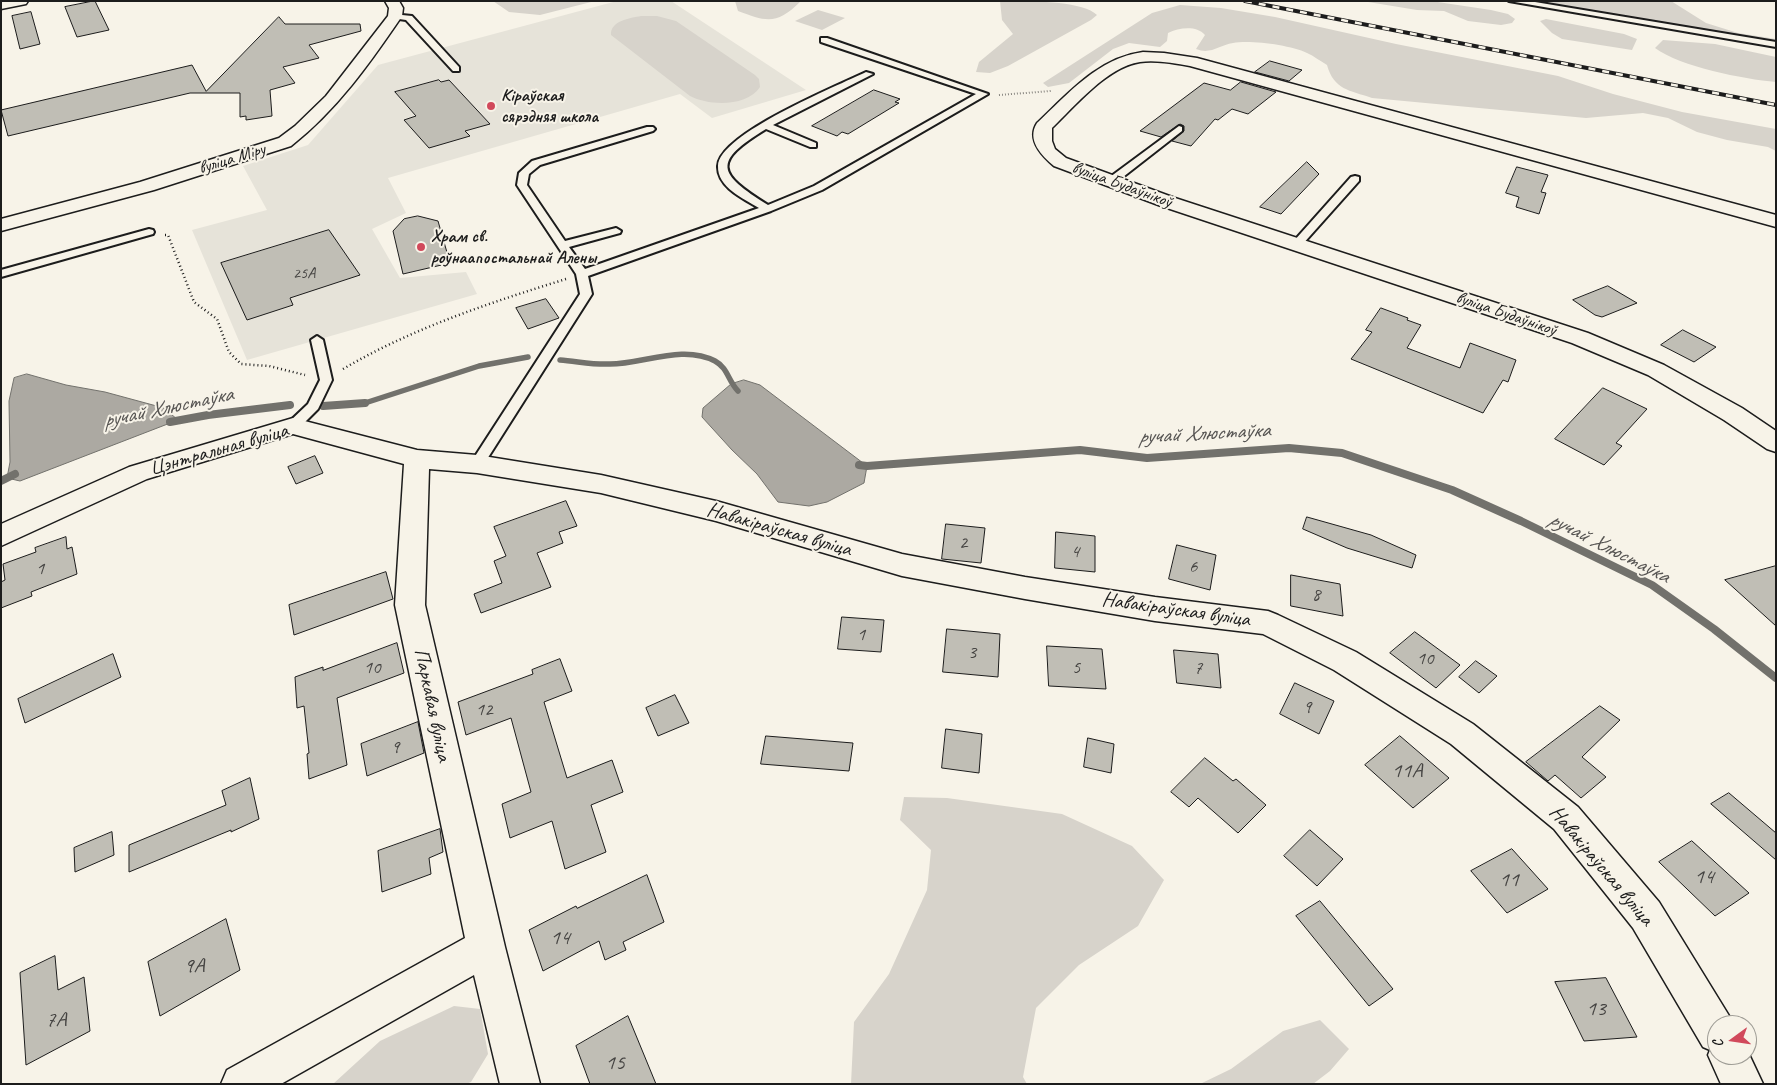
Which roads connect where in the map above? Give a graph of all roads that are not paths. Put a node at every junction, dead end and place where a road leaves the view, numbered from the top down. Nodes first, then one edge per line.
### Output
1 (21, 1) edge
2 (1513, 1) edge
3 (1, 5) edge
4 (394, 9) edge
5 (824, 40) dead end
6 (1776, 45) edge
7 (456, 69) dead end
8 (869, 74) dead end
9 (766, 126) junction
10 (650, 129) dead end
11 (1179, 129) dead end
12 (813, 145) dead end
13 (1354, 178) dead end
14 (1110, 182) junction
15 (767, 209) junction
16 (1776, 221) edge
17 (1, 225) edge
18 (616, 231) dead end
19 (149, 232) road end
20 (1297, 244) junction
21 (563, 245) junction
22 (1, 274) edge
23 (582, 274) junction
24 (317, 340) dead end
25 (293, 426) junction
26 (1776, 443) edge
27 (417, 459) junction
28 (477, 464) junction
29 (1, 536) edge
30 (486, 947) junction
31 (1707, 1016) edge
32 (1733, 1065) edge
33 (241, 1084) edge
34 (520, 1084) edge
35 (1743, 1084) edge

1 - 3 street
2 - 6 lane
4 - 7 lane
4 - 17 street, вуліца Міру
5 - 15 lane
8 - 9 lane
9 - 12 lane
9 - 15 lane
10 - 21 lane
11 - 14 lane
13 - 20 lane
14 - 16 street, вуліца Будаўнікоў
14 - 20 street, вуліца Будаўнікоў
15 - 23 lane
18 - 21 lane
19 - 22 lane
20 - 26 street, вуліца Будаўнікоў
21 - 23 lane
23 - 28 lane
24 - 25 lane
25 - 27 street, Цэнтральная вуліца
25 - 29 street, Цэнтральная вуліца
27 - 28 street, Цэнтральная вуліца
27 - 30 street, Паркавая вуліца
28 - 31 street, Навакіраўская вуліца
30 - 33 street
30 - 34 street, Паркавая вуліца
32 - 35 street

